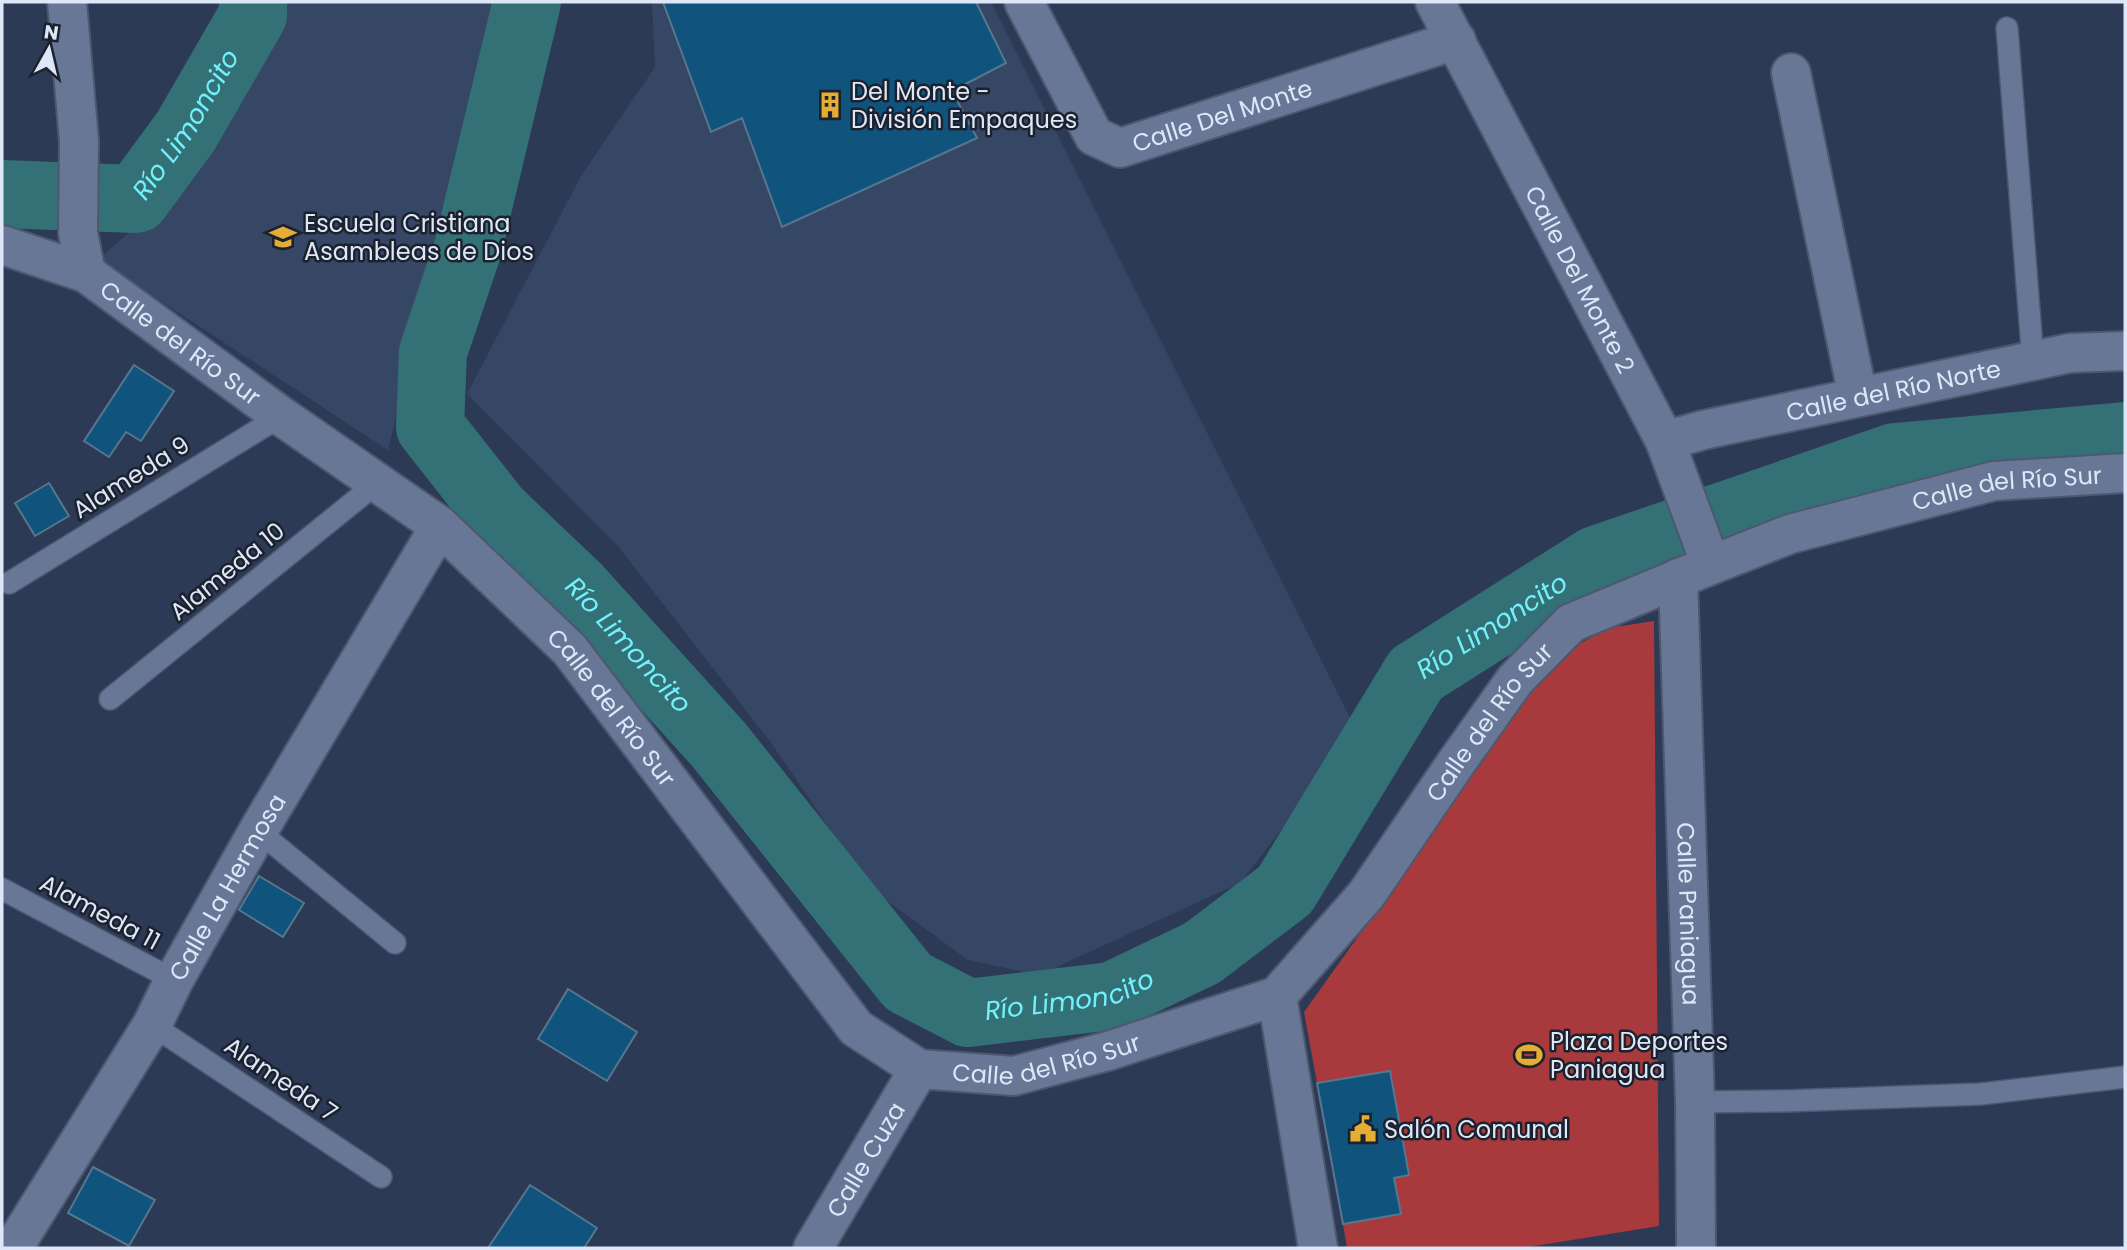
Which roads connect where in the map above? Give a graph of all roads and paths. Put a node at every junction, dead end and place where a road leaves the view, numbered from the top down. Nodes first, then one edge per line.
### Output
1 (67, 2) edge
2 (1024, 2) edge
3 (1436, 2) edge
4 (2007, 29) dead end
5 (1456, 40) junction
6 (1791, 73) dead end
7 (2, 245) edge
8 (86, 273) junction
9 (2125, 351) edge
10 (2033, 361) junction
11 (1858, 397) junction
12 (281, 416) junction
13 (1664, 440) junction
14 (2125, 473) edge
15 (377, 483) junction
16 (440, 526) junction
17 (1697, 562) junction
18 (9, 583) dead end
19 (110, 699) dead end
20 (258, 831) junction
21 (2, 889) edge
22 (395, 943) dead end
23 (174, 981) junction
24 (1277, 996) junction
25 (152, 1025) junction
26 (919, 1069) junction
27 (2125, 1077) edge
28 (1695, 1102) junction
29 (381, 1177) dead end
30 (13, 1248) edge
31 (813, 1248) edge
32 (1318, 1248) edge
33 (1696, 1248) edge

1 - 8 street
2 - 5 street, Calle Del Monte
3 - 5 street, Calle Del Monte 2
4 - 10 lane
5 - 13 street, Calle Del Monte 2
6 - 11 street
7 - 8 street, Calle del Río Sur
8 - 12 street, Calle del Río Sur
9 - 10 street, Calle del Río Norte
10 - 11 street, Calle del Río Norte
11 - 13 street, Calle del Río Norte
12 - 15 street, Calle del Río Sur
12 - 18 lane, Alameda 9
13 - 17 street, Calle Del Monte 2
14 - 17 street, Calle del Río Sur
15 - 16 street, Calle del Río Sur
15 - 19 lane, Alameda 10
16 - 20 street, Calle La Hermosa
16 - 26 street, Calle del Río Sur
17 - 24 street, Calle del Río Sur
17 - 28 street, Calle Paniagua
20 - 22 lane
20 - 23 street, Calle La Hermosa
21 - 23 lane, Alameda 11
23 - 25 street, Calle La Hermosa
24 - 26 street, Calle del Río Sur
24 - 32 street
25 - 29 lane, Alameda 7
25 - 30 street, Calle La Hermosa
26 - 31 street, Calle Cuza
27 - 28 lane
28 - 33 street, Calle Paniagua

